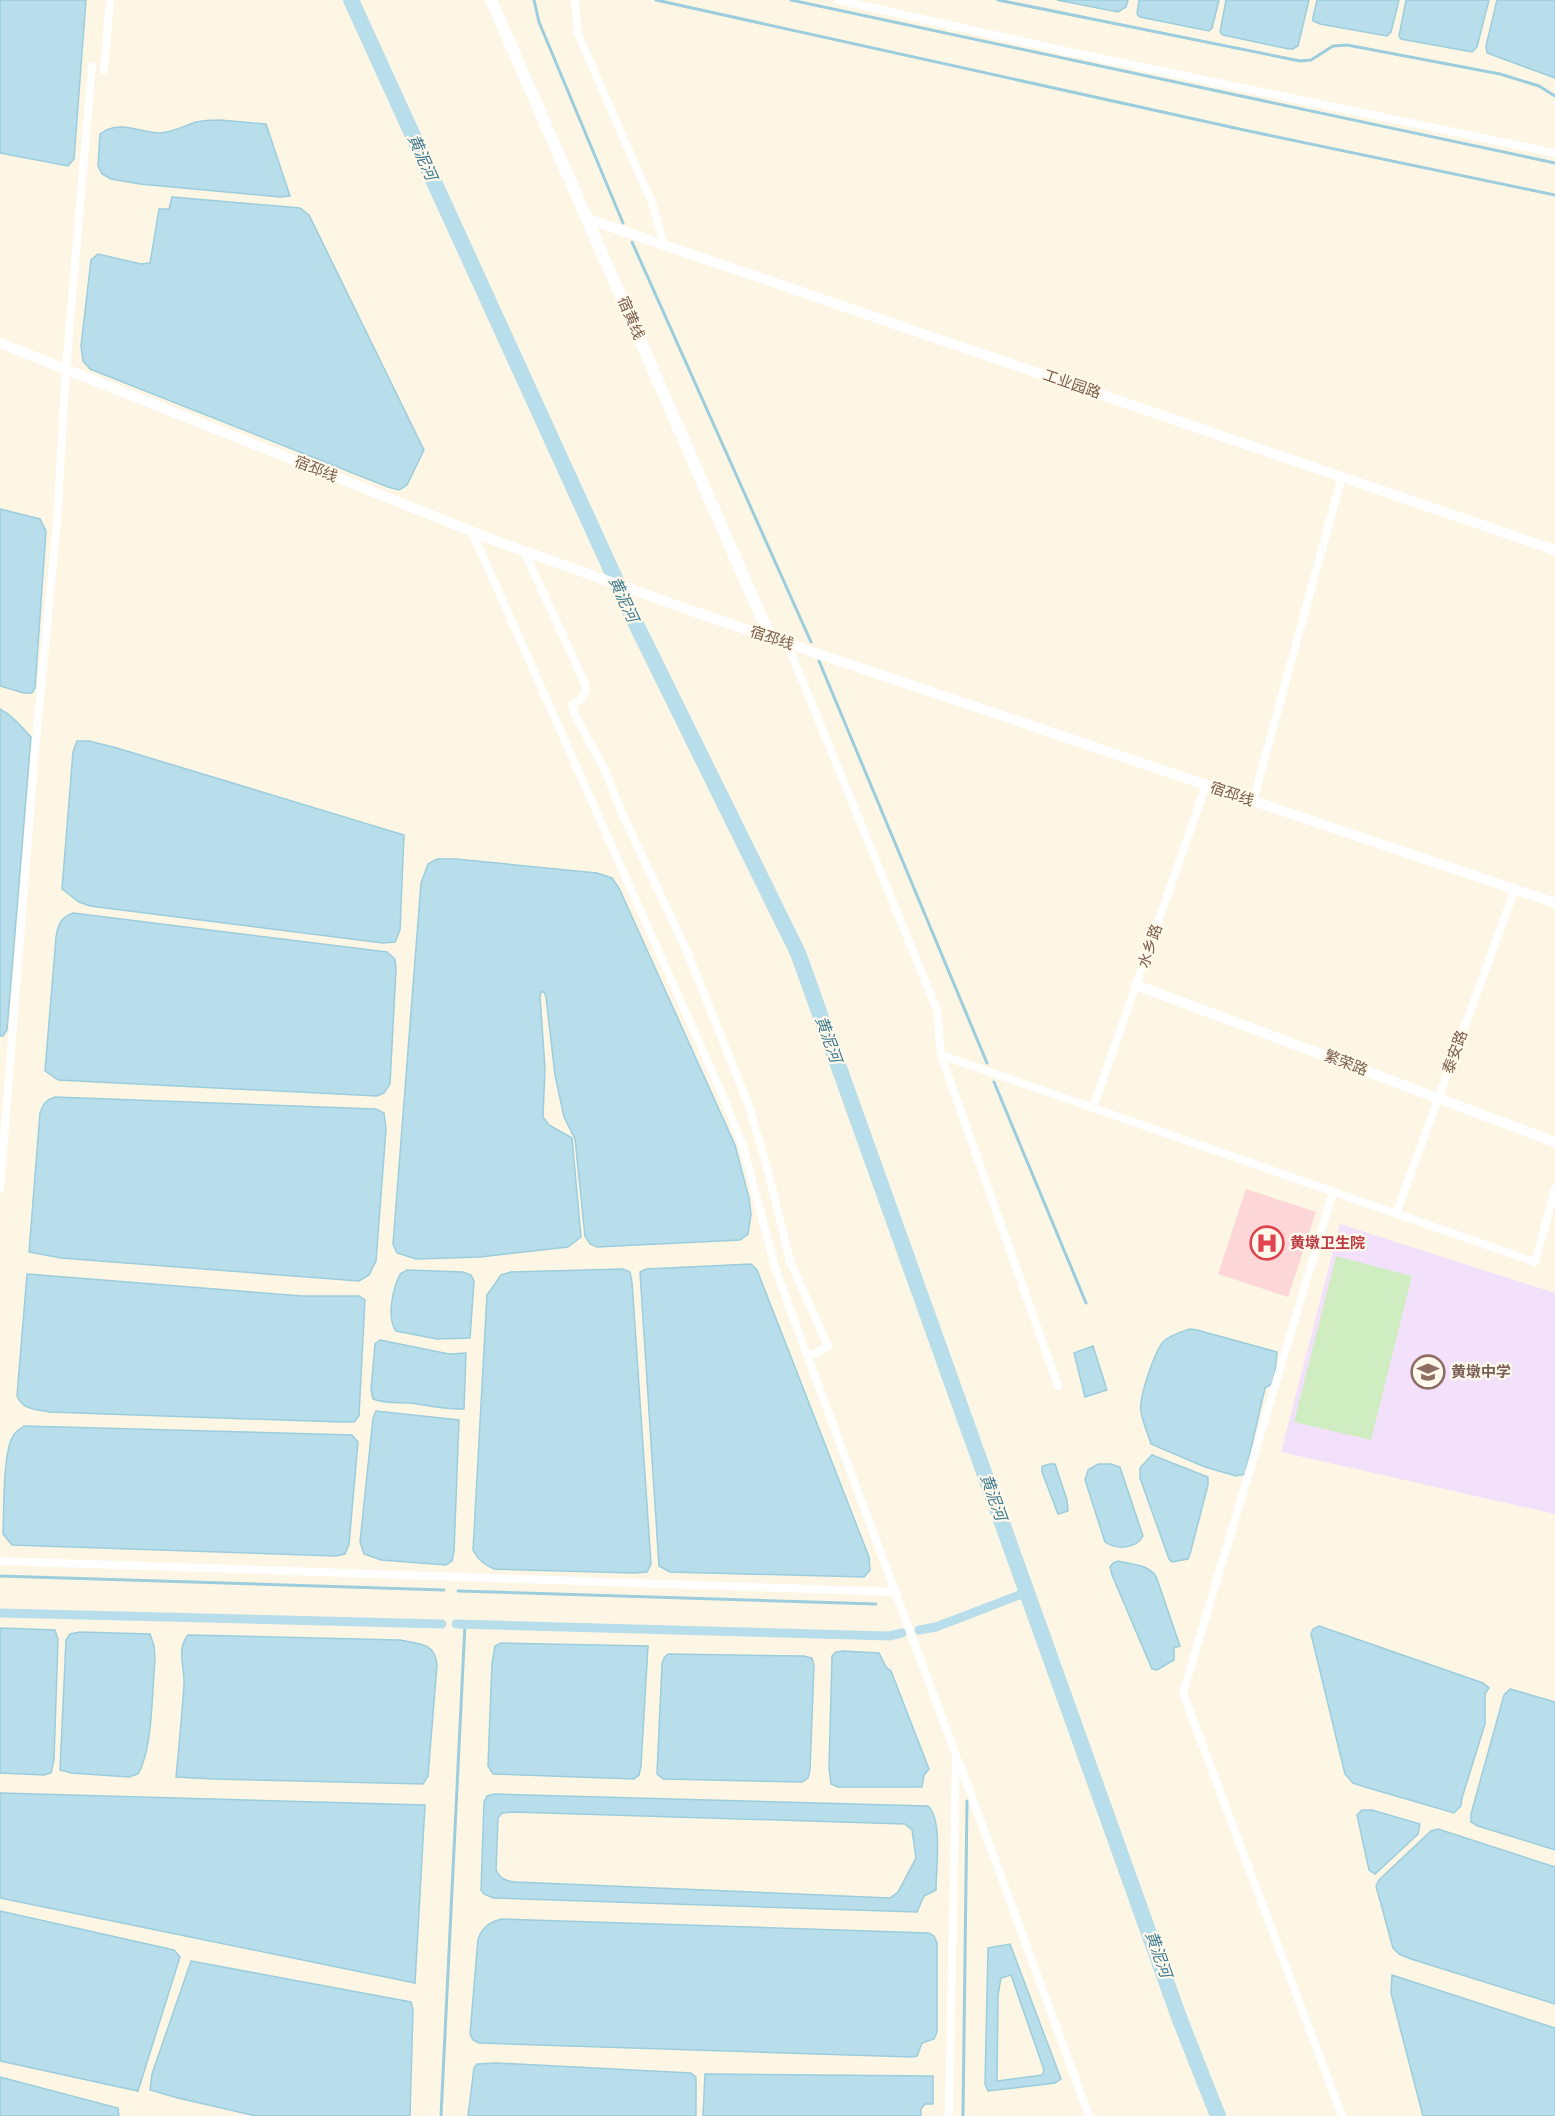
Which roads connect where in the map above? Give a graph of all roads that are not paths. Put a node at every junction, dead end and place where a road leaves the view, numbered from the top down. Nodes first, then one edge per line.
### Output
1 (110, 0) edge
2 (490, 0) edge
3 (574, 0) edge
4 (838, 0) edge
5 (92, 66) dead end
6 (104, 70) dead end
7 (1555, 153) edge
8 (588, 219) junction
9 (664, 245) junction
10 (0, 343) edge
11 (66, 368) junction
12 (1342, 476) junction
13 (472, 532) junction
14 (1555, 550) edge
15 (524, 551) junction
16 (770, 636) junction
17 (787, 643) junction
18 (1206, 785) junction
19 (1254, 801) junction
20 (1515, 889) junction
21 (1555, 903) edge
22 (1136, 985) junction
23 (941, 1055) junction
24 (1438, 1098) junction
25 (1093, 1108) junction
26 (1555, 1142) edge
27 (0, 1189) edge
28 (1555, 1189) edge
29 (1333, 1192) junction
30 (1396, 1214) junction
31 (790, 1261) junction
32 (775, 1267) junction
33 (808, 1356) junction
34 (1058, 1386) dead end
35 (0, 1561) edge
36 (896, 1592) junction
37 (956, 1755) junction
38 (949, 2116) edge
39 (1089, 2116) edge
40 (1342, 2116) edge

1 - 6 street
2 - 8 main road, 宿黄线
3 - 9 street
4 - 7 street
5 - 11 street
8 - 9 street, 工业园路
8 - 16 main road, 宿黄线
9 - 12 street, 工业园路
10 - 11 street, 宿邳线
11 - 13 street, 宿邳线
11 - 27 street
12 - 14 street, 工业园路
12 - 19 street
13 - 15 street, 宿邳线
13 - 32 street
15 - 16 street, 宿邳线
15 - 31 street
16 - 17 street, 宿邳线
17 - 18 street, 宿邳线
17 - 23 street
18 - 19 street, 宿邳线
18 - 22 street, 水乡路
19 - 20 street, 宿邳线
20 - 21 street, 宿邳线
20 - 24 street, 泰安路
22 - 24 street, 繁荣路
22 - 25 street, 水乡路
23 - 25 street
23 - 34 street
24 - 26 street, 繁荣路
24 - 30 street, 泰安路
25 - 29 street
28 - 30 street
29 - 30 street
29 - 40 street
31 - 32 street
31 - 33 street
32 - 33 street
33 - 36 street
35 - 36 street
36 - 37 street
37 - 38 street
37 - 39 street

